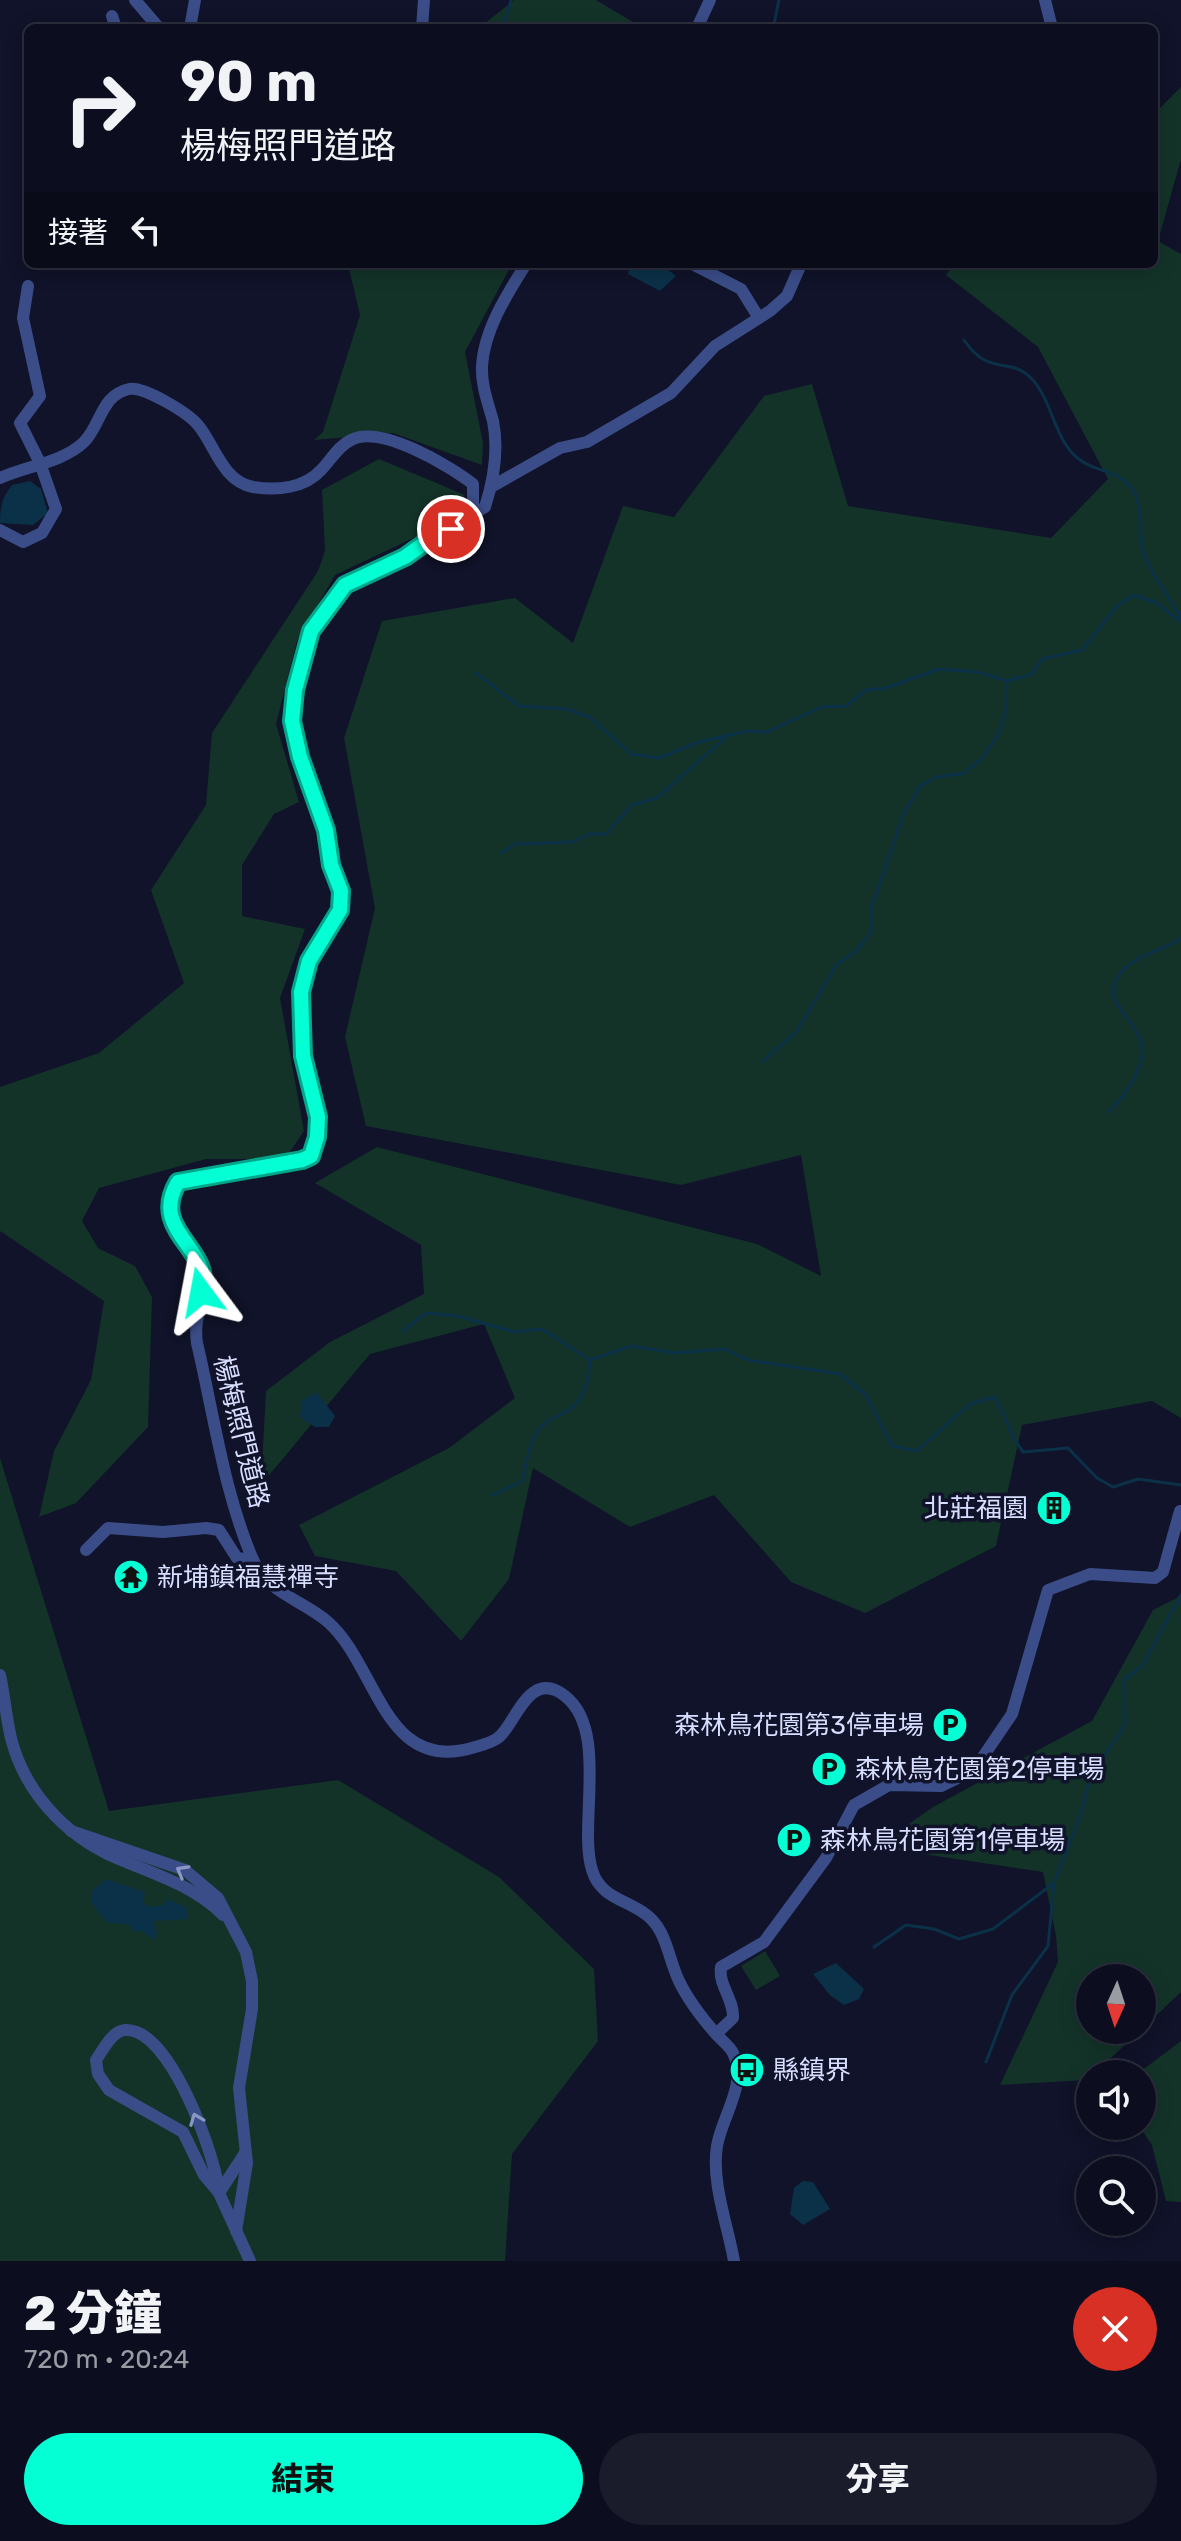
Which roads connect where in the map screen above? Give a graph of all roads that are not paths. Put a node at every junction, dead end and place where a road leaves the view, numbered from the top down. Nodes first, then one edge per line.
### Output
1 (135, 0) edge
2 (195, 0) edge
3 (424, 0) edge
4 (710, 0) edge
5 (1045, 0) edge
6 (156, 24) edge
7 (191, 24) edge
8 (422, 24) edge
9 (699, 24) edge
10 (1051, 24) edge
11 (523, 268) edge
12 (700, 268) edge
13 (799, 268) edge
14 (28, 286) dead end
15 (759, 318) junction
16 (40, 463) junction
17 (0, 478) edge
18 (491, 487) junction
19 (473, 515) junction
20 (0, 530) edge
21 (1180, 1511) edge
22 (86, 1550) dead end
23 (253, 1560) junction
24 (0, 1675) edge
25 (716, 2034) junction
26 (245, 2153) junction
27 (219, 2193) junction
28 (236, 2231) junction
29 (250, 2261) edge
30 (734, 2261) edge

1 - 6 street
2 - 7 street
3 - 8 street
4 - 9 street
5 - 10 street
11 - 18 street, 楊梅照門道路
12 - 15 street
13 - 15 street
14 - 16 street
15 - 18 street
16 - 17 street
16 - 19 street
16 - 20 street
18 - 19 street, 楊梅照門道路
19 - 23 street, 楊梅照門道路
21 - 25 street
22 - 23 street
23 - 25 street, 楊梅照門道路
24 - 26 street
25 - 30 street, 楊梅照門道路
26 - 27 street
26 - 28 street
27 -> 27 street
27 - 28 street
28 - 29 street

